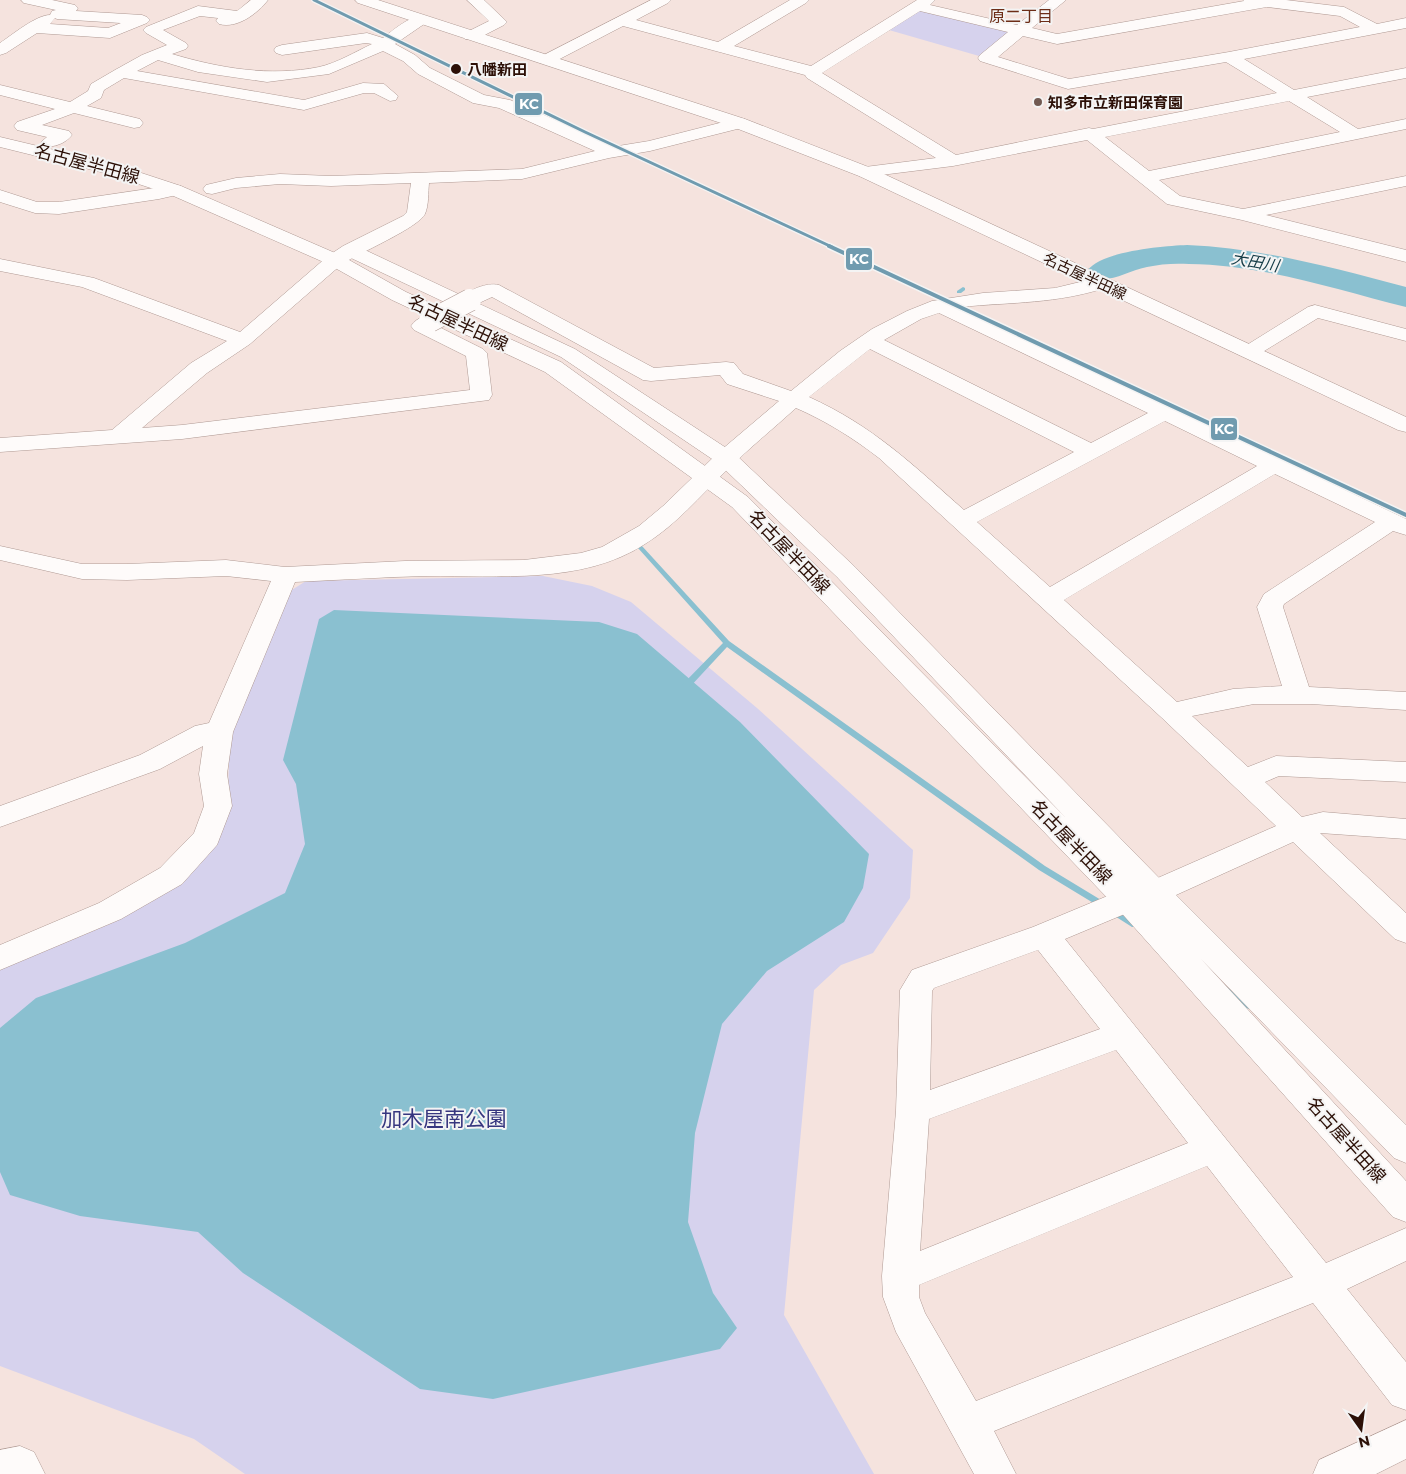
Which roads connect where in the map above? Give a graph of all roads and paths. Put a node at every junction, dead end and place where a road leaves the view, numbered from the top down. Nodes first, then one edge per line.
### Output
1 (29, 0) edge
2 (260, 0) edge
3 (363, 0) edge
4 (475, 0) edge
5 (801, 0) edge
6 (1058, 0) edge
7 (1251, 0) edge
8 (86, 2) dead end
9 (628, 2) dead end
10 (1267, 2) junction
11 (657, 3) edge
12 (922, 3) edge
13 (63, 11) junction
14 (242, 16) junction
15 (422, 20) junction
16 (622, 21) junction
17 (1406, 22) edge
18 (192, 28) dead end
19 (1372, 28) junction
20 (8, 30) dead end
21 (29, 30) junction
22 (1020, 31) junction
23 (471, 36) junction
24 (385, 44) junction
25 (721, 47) junction
26 (0, 50) edge
27 (282, 50) dead end
28 (158, 55) junction
29 (360, 56) junction
30 (1229, 57) junction
31 (546, 60) junction
32 (319, 71) junction
33 (813, 72) junction
34 (121, 73) junction
35 (1406, 74) edge
36 (412, 76) junction
37 (0, 90) edge
38 (377, 91) junction
39 (1290, 96) junction
40 (72, 108) junction
41 (134, 123) dead end
42 (739, 123) junction
43 (1406, 124) edge
44 (1089, 134) junction
45 (1354, 134) junction
46 (2, 141) edge
47 (50, 142) junction
48 (609, 153) junction
49 (953, 161) junction
50 (865, 172) junction
51 (1146, 177) junction
52 (422, 178) junction
53 (1406, 181) edge
54 (212, 189) junction
55 (175, 190) junction
56 (0, 196) edge
57 (1244, 215) junction
58 (1406, 245) edge
59 (1383, 250) junction
60 (343, 255) junction
61 (1406, 256) edge
62 (0, 265) edge
63 (1101, 284) junction
64 (939, 306) junction
65 (1406, 335) edge
66 (243, 340) junction
67 (870, 341) junction
68 (1248, 352) junction
69 (794, 399) junction
70 (1164, 413) junction
71 (1406, 426) edge
72 (118, 437) junction
73 (0, 445) edge
74 (1092, 452) junction
75 (726, 458) junction
76 (1273, 466) junction
77 (708, 478) junction
78 (960, 521) junction
79 (1398, 525) edge
80 (0, 553) edge
81 (286, 575) junction
82 (1048, 599) junction
83 (1299, 696) junction
84 (1406, 702) edge
85 (1172, 712) junction
86 (219, 732) junction
87 (1406, 772) edge
88 (1244, 780) junction
89 (0, 817) edge
90 (1296, 829) junction
91 (1406, 829) edge
92 (1141, 896) junction
93 (1406, 931) edge
94 (1044, 935) junction
95 (0, 958) edge
96 (1123, 1034) junction
97 (913, 1111) junction
98 (1214, 1148) junction
99 (1406, 1148) edge
100 (1406, 1206) edge
101 (1406, 1244) edge
102 (900, 1276) junction
103 (1319, 1284) junction
104 (1406, 1392) edge
105 (967, 1423) junction
106 (1406, 1439) edge
107 (0, 1470) edge
108 (25, 1474) edge
109 (996, 1474) edge
110 (1333, 1474) edge

1 - 13 street
2 - 14 street
3 - 15 street, 名古屋半田線
4 - 23 street
5 - 25 street
6 - 22 street
7 - 10 street
8 - 13 street
9 - 11 street
10 - 19 street
10 - 22 street
11 - 16 street
12 - 22 street
12 - 33 street
13 - 21 street
13 - 21 street
14 - 18 street
14 - 28 street
15 - 23 street, 名古屋半田線
15 - 24 street
16 - 25 street
16 - 31 street
17 - 19 street
19 - 30 street
20 - 21 street
21 - 26 street
22 - 30 street
23 - 31 street, 名古屋半田線
24 - 27 street
24 - 29 street
24 - 36 street
25 - 33 street
28 - 32 street
28 - 34 street
29 - 32 street
29 - 36 street
30 - 39 street
31 - 42 street, 名古屋半田線
32 - 38 street
33 - 49 street
34 - 38 street
34 - 40 street
35 - 39 street
36 - 38 street
36 - 48 street
37 - 40 street
39 - 44 street
39 - 45 street
40 - 41 street
40 - 47 street
42 - 48 street
42 - 50 street, 名古屋半田線
43 - 45 street
44 - 49 street
44 - 51 street
45 - 51 street
46 - 47 street, 名古屋半田線
46 - 55 street, 名古屋半田線
47 - 54 street, 名古屋半田線
48 - 52 street
49 - 50 street
50 - 63 street, 名古屋半田線
51 - 57 street
52 - 54 street
52 - 60 street
53 - 57 street
54 - 60 street, 名古屋半田線
55 - 56 street
55 - 60 street, 名古屋半田線
57 - 59 street
58 - 59 street
59 - 61 street
60 - 66 street
60 - 75 street, 名古屋半田線
60 - 77 street, 名古屋半田線
62 - 66 street
63 - 64 street
63 - 68 street, 名古屋半田線
64 - 67 street
64 - 70 street
65 - 68 street
66 - 72 street
67 - 69 street
67 - 74 street
68 - 71 street, 名古屋半田線
69 - 72 street, bridge
69 - 75 street
69 - 78 street
70 - 74 street
70 - 76 street
72 - 73 street
74 - 78 street
75 - 77 street
75 - 92 street, 名古屋半田線
76 - 79 street
76 - 82 street
77 - 81 street
77 - 92 street, 名古屋半田線
78 - 82 street
79 - 83 street
80 - 81 street
81 - 86 street
82 - 85 street
83 - 84 street
83 - 85 street
85 - 88 street
86 - 89 street
86 - 95 street
87 - 88 street
88 - 90 street
90 - 91 street
90 - 92 street
90 - 93 street
92 - 94 street
92 - 99 street, 名古屋半田線
92 - 100 street, 名古屋半田線
94 - 96 street
94 - 97 street
96 - 97 street
96 - 98 street
97 - 102 street
98 - 102 street
98 - 103 street
101 - 103 street
102 - 105 street
103 - 104 street
103 - 105 street
105 - 109 street
106 - 110 street
107 - 108 street

